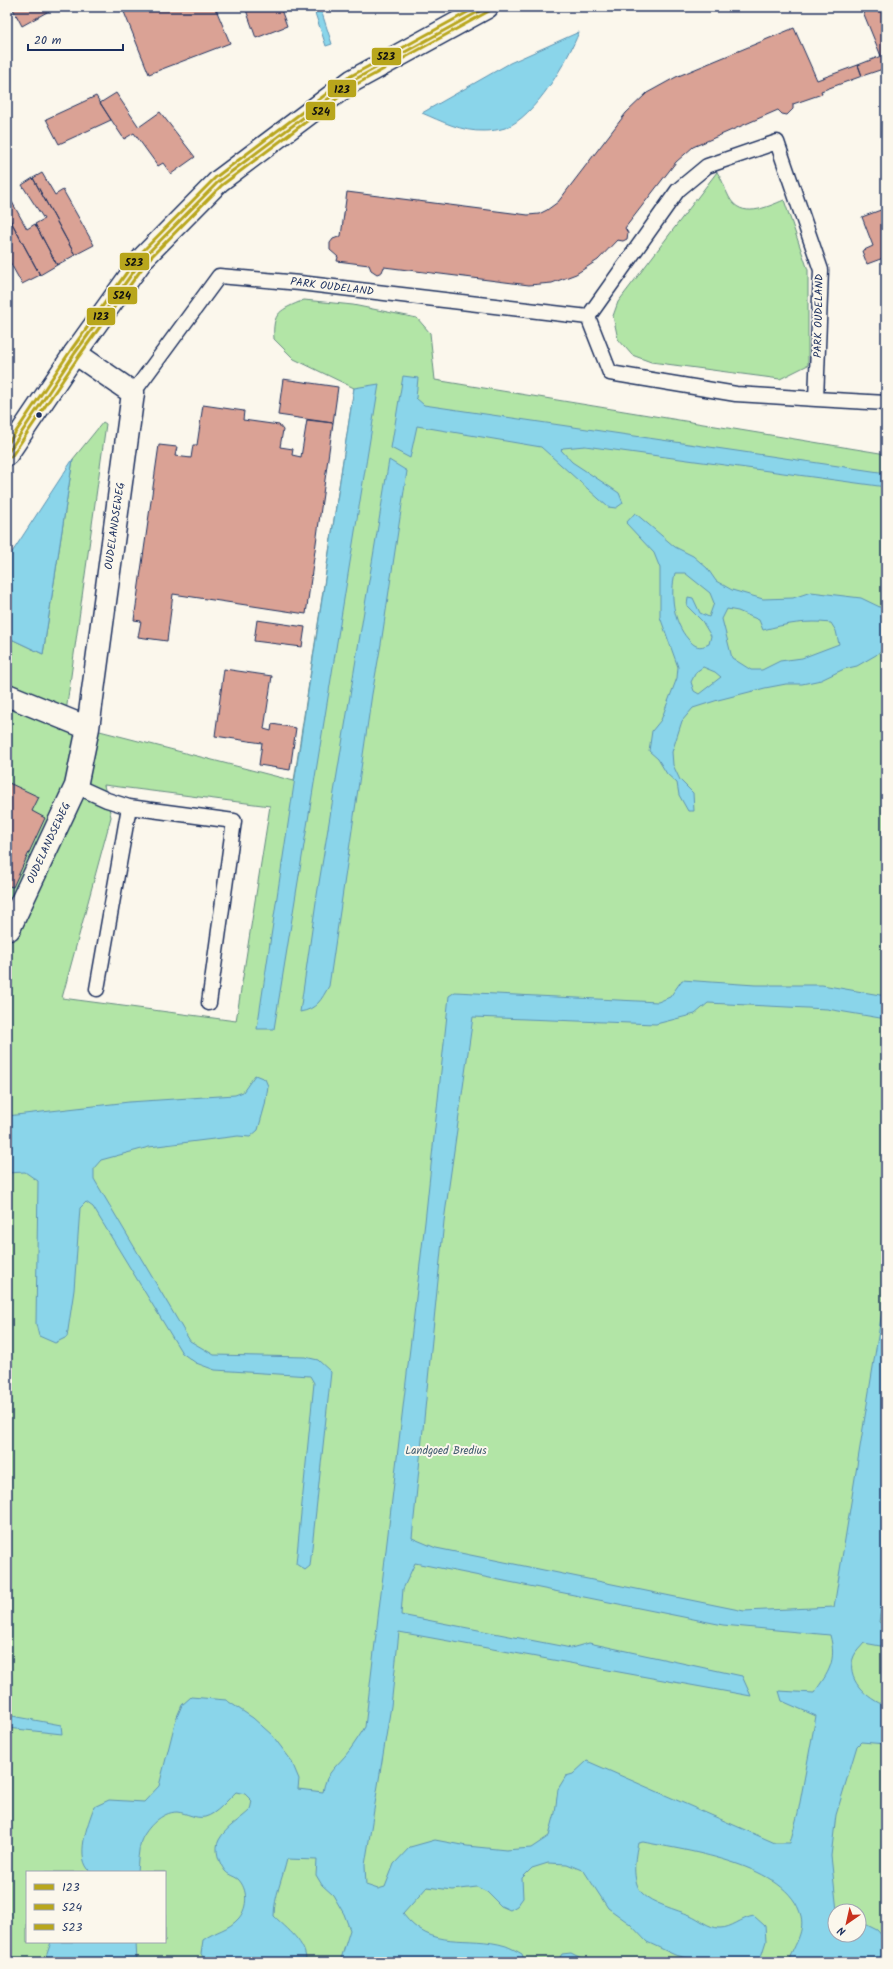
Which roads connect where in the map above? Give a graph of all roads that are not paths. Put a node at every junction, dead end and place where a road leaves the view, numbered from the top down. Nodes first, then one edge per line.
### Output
1 (487, 7) edge
2 (588, 317) junction
3 (75, 353) junction
4 (133, 393) junction
5 (816, 399) junction
6 (886, 403) edge
7 (7, 454) edge
8 (7, 696) edge
9 (88, 728) junction
10 (76, 786) junction
11 (130, 807) junction
12 (7, 928) edge
13 (97, 989) dead end
14 (209, 1003) dead end

1 - 3 street
2 - 4 lane, PARK OUDELAND
2 - 5 lane
2 - 5 lane, PARK OUDELAND
3 - 4 street
3 - 7 street
4 - 9 street, OUDELANDSEWEG
5 - 6 lane
8 - 9 street
9 - 10 street, OUDELANDSEWEG
10 - 11 lane
10 - 12 street, OUDELANDSEWEG
11 - 13 lane
11 - 14 lane

